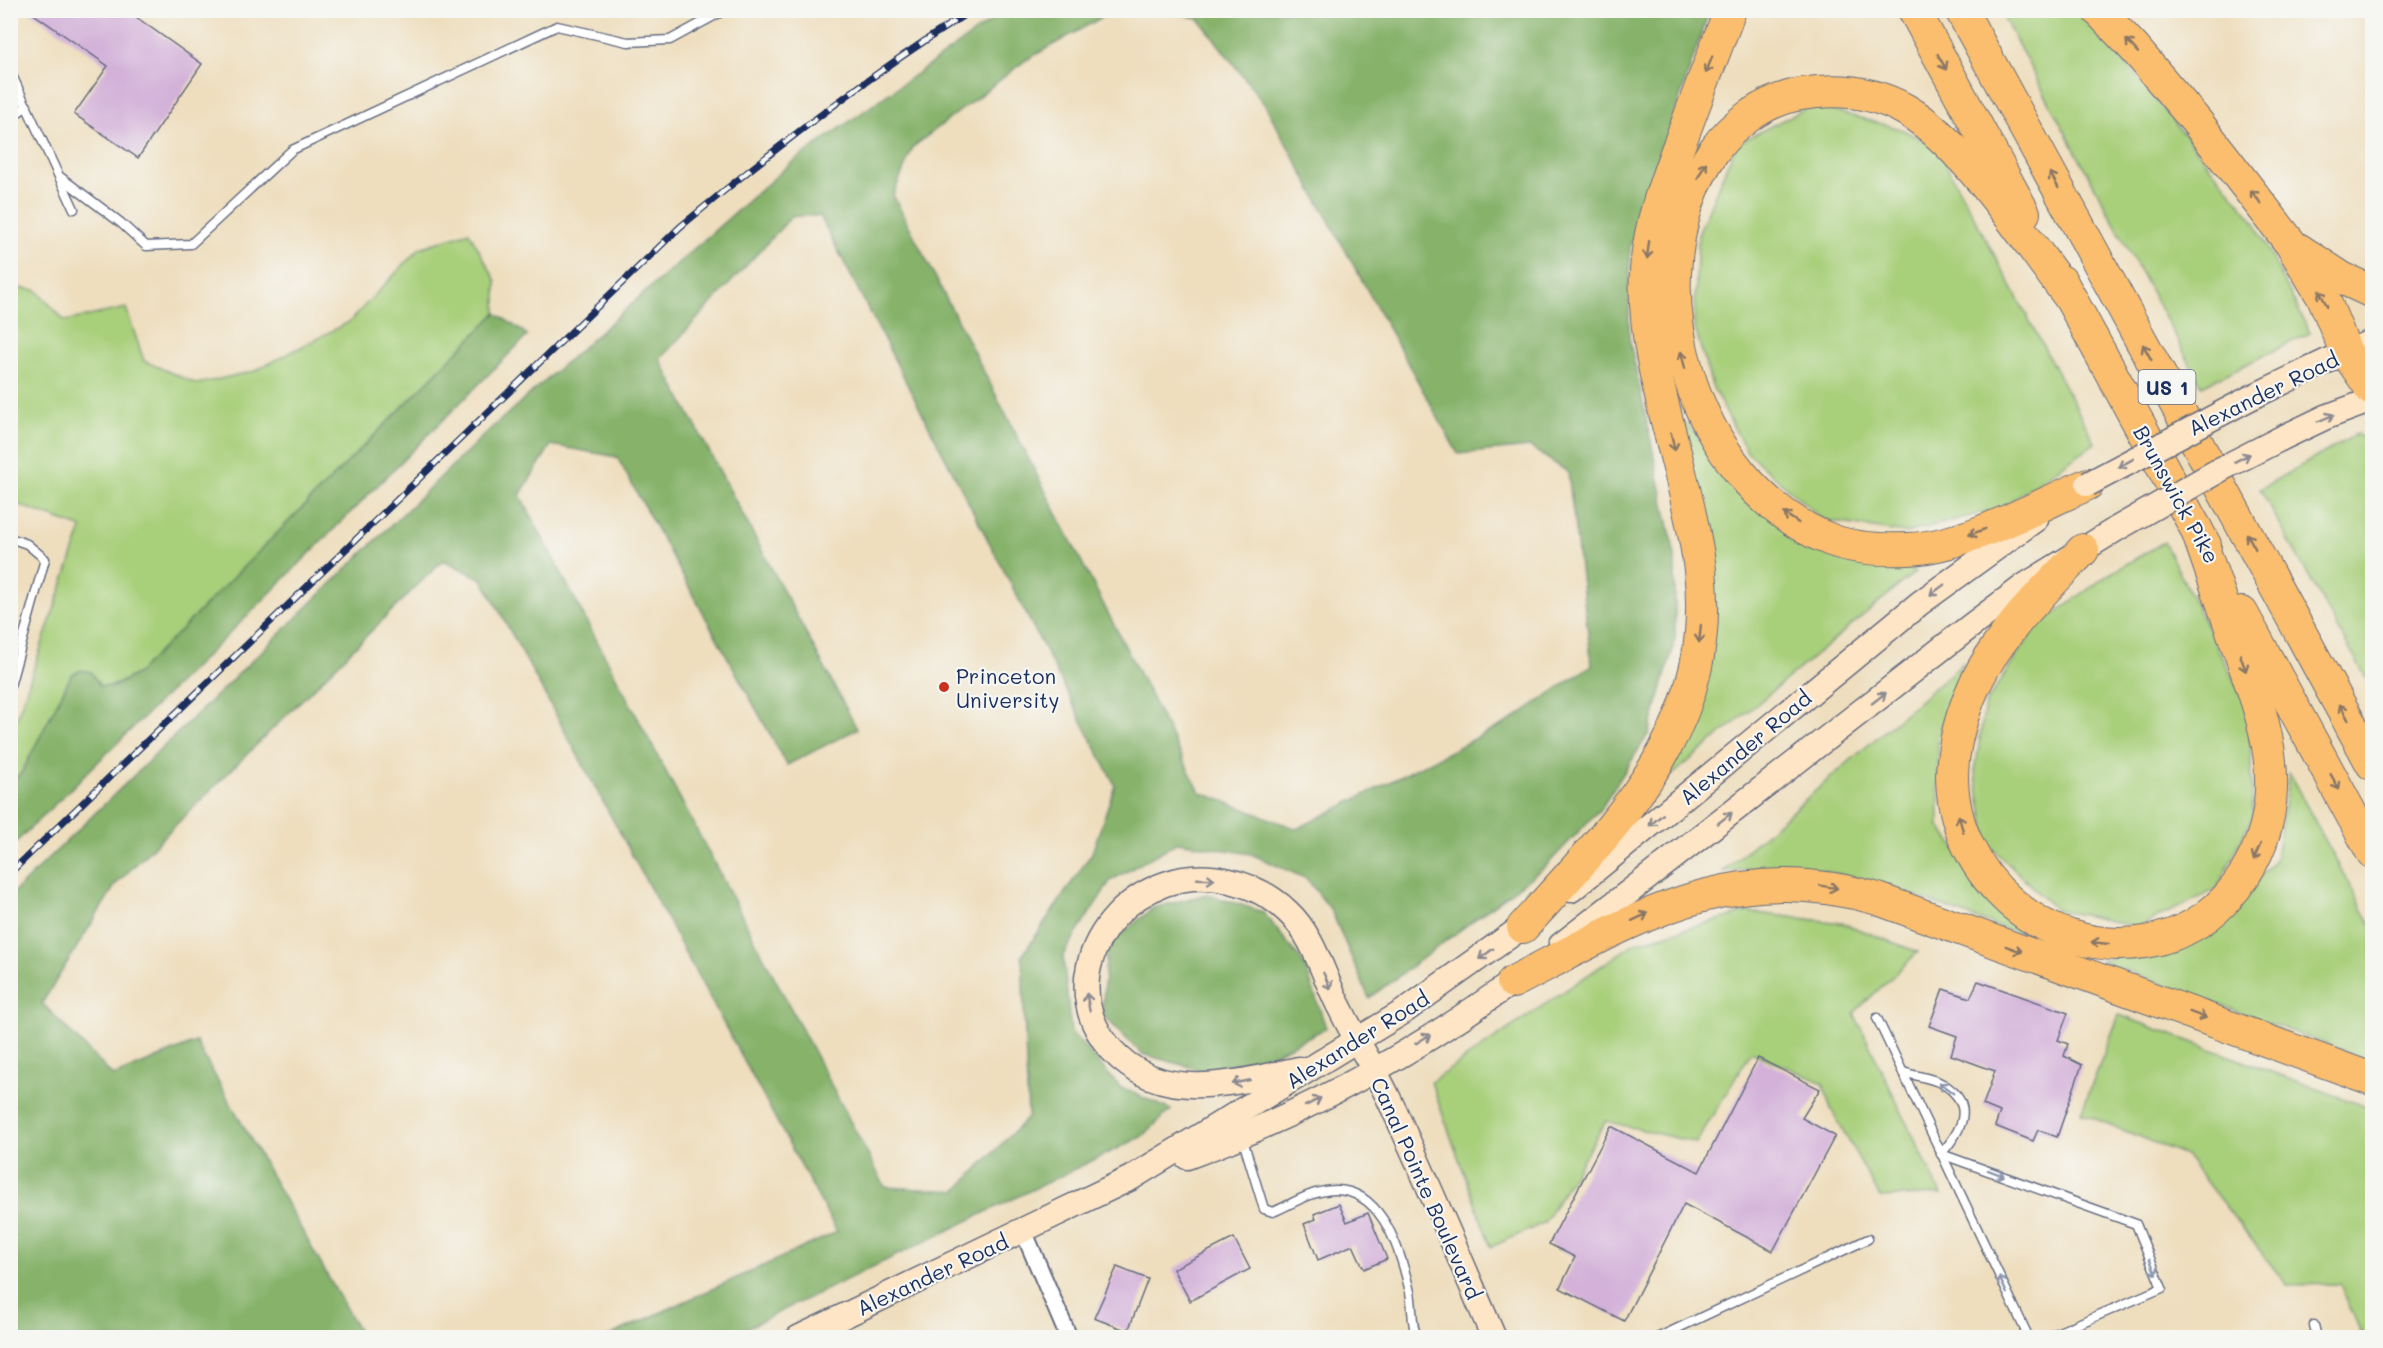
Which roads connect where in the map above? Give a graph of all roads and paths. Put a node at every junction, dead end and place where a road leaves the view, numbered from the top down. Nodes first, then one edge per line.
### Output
1 (725, 10) edge
2 (1730, 10) edge
3 (1914, 10) edge
4 (1961, 10) edge
5 (2098, 10) edge
6 (10, 71) edge
7 (27, 106) junction
8 (10, 117) edge
9 (59, 176) junction
10 (74, 209) dead end
11 (2291, 243) junction
12 (2373, 292) edge
13 (2071, 299) junction
14 (2359, 347) edge
15 (2373, 390) edge
16 (2373, 400) edge
17 (2088, 484) junction
18 (2196, 528) junction
19 (10, 538) edge
20 (2083, 549) junction
21 (10, 686) edge
22 (2373, 764) edge
23 (2373, 852) edge
24 (1523, 927) junction
25 (1513, 982) junction
26 (1877, 1018) dead end
27 (1357, 1041) junction
28 (1319, 1065) junction
29 (1374, 1070) junction
30 (1903, 1072) junction
31 (2373, 1078) edge
32 (1242, 1136) junction
33 (1941, 1154) junction
34 (1131, 1178) junction
35 (1023, 1230) junction
36 (1868, 1239) dead end
37 (2314, 1325) dead end
38 (798, 1338) edge
39 (1069, 1338) edge
40 (1417, 1338) edge
41 (1494, 1338) edge
42 (1657, 1338) edge
43 (2029, 1338) edge
44 (2045, 1338) edge
45 (2317, 1338) edge

1 - 9 lane
2 -> 24 highway
3 -> 13 highway, Brunswick Pike / US 1
22 -> 4 highway, Brunswick Pike / US 1
11 -> 5 highway
6 - 7 lane
7 - 8 lane
7 - 9 lane
9 - 10 lane
11 - 12 highway
14 -> 11 highway
17 -> 13 highway
13 - 18 highway, Brunswick Pike / US 1
14 - 15 highway
14 -> 17 main road, Alexander Road, bridge
20 -> 16 main road, Alexander Road, bridge
17 -> 24 main road, Alexander Road
18 -> 20 highway
18 -> 23 highway, Brunswick Pike / US 1
19 - 21 lane
25 -> 20 main road, Alexander Road
24 -> 27 main road, Alexander Road
29 -> 25 main road, Alexander Road
25 -> 31 highway
26 - 30 lane
27 - 28 main road, Alexander Road
28 -> 27 main road, Canal Pointe Boulevard
27 - 29 main road, Canal Pointe Boulevard
28 - 34 main road, Alexander Road
32 -> 29 main road, Alexander Road
29 - 41 main road, Canal Pointe Boulevard
30 - 33 lane
33 -> 30 lane
32 - 34 main road, Alexander Road
32 - 40 lane
43 -> 33 lane
33 -> 44 lane
34 - 35 main road, Alexander Road
35 - 38 main road, Alexander Road
35 - 39 street
36 - 42 lane
37 - 45 lane

